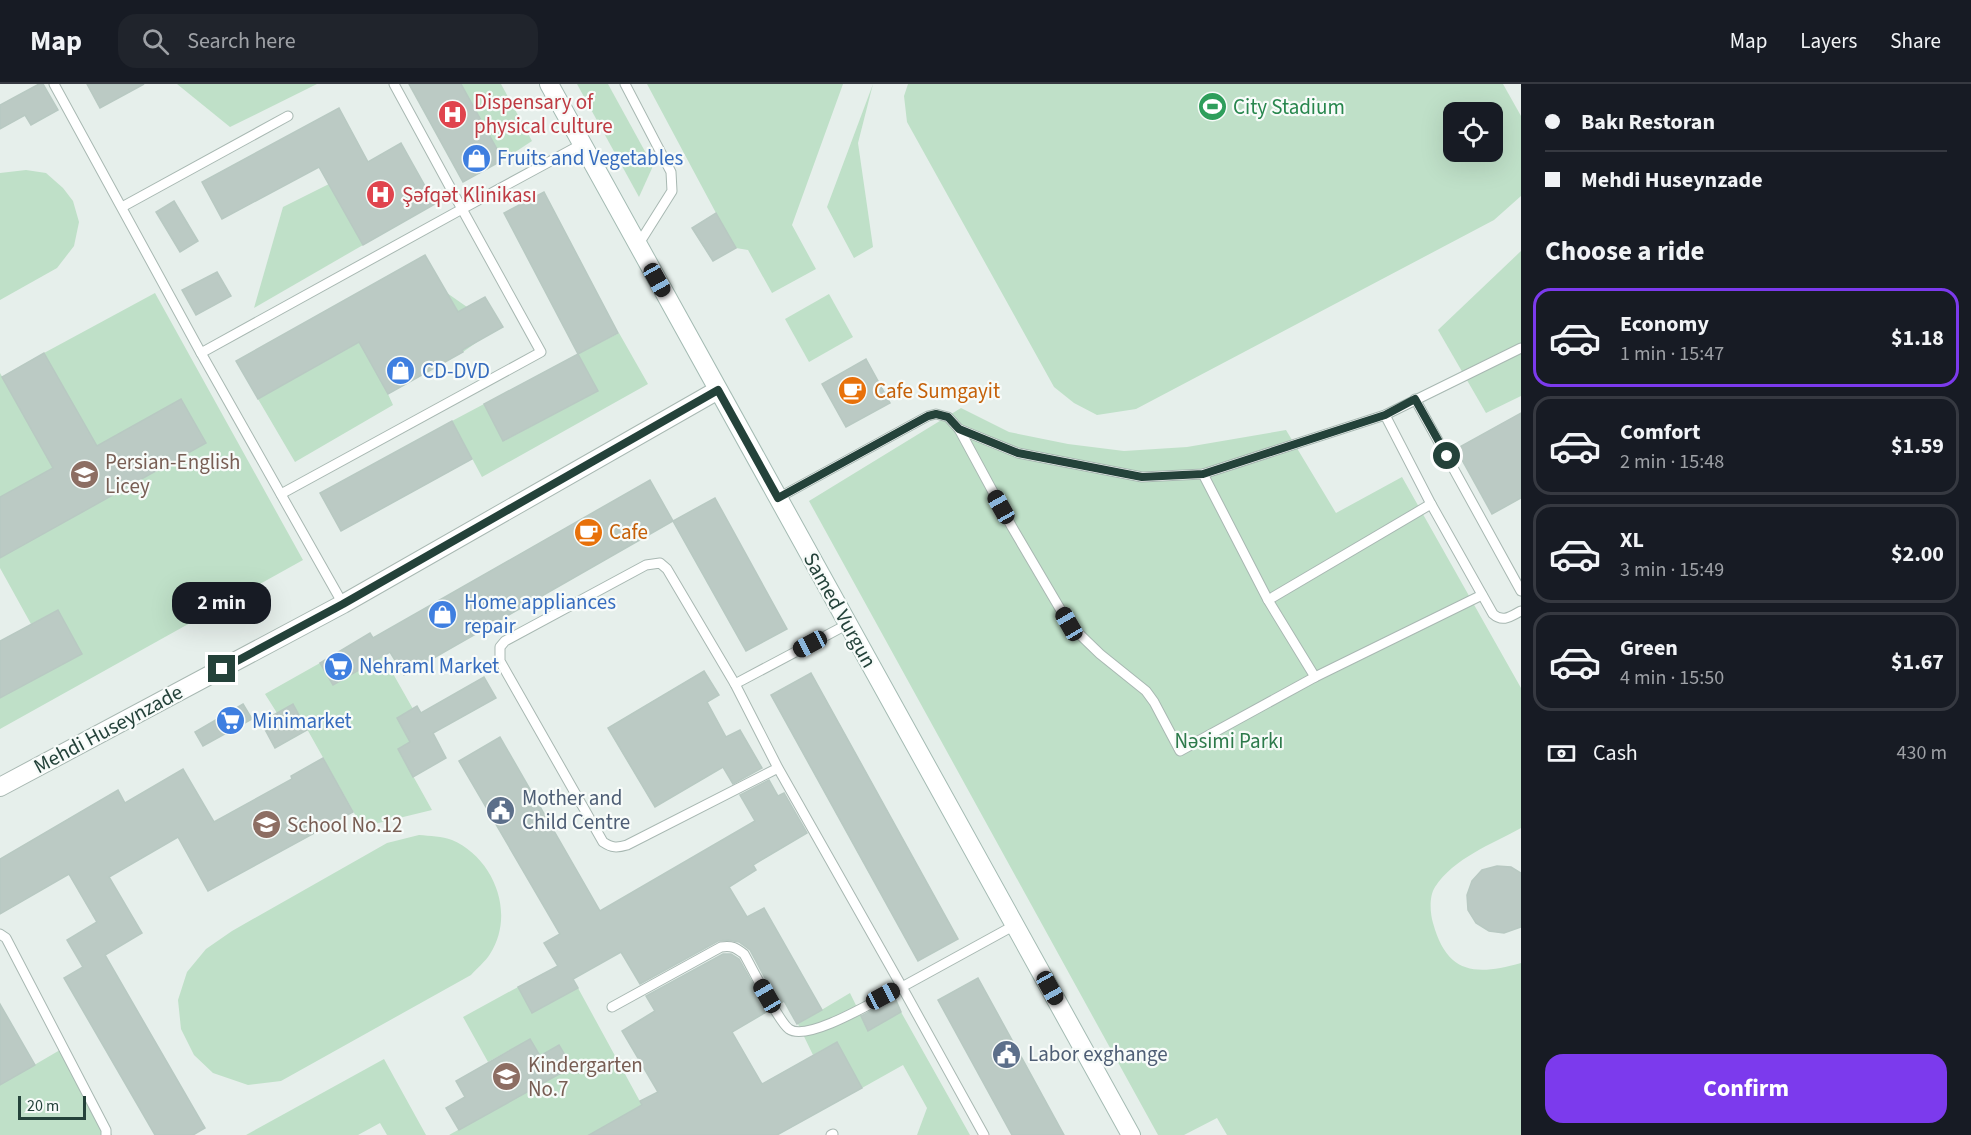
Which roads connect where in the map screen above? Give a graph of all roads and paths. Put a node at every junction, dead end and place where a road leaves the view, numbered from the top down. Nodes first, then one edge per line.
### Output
1 (54, 84) edge
2 (394, 84) edge
3 (549, 84) edge
4 (625, 84) edge
5 (288, 116) dead end
6 (582, 144) junction
7 (122, 207) junction
8 (462, 209) junction
9 (638, 244) junction
10 (1521, 348) edge
11 (201, 353) junction
12 (718, 390) junction
13 (1415, 399) junction
14 (1385, 415) junction
15 (959, 429) junction
16 (1203, 474) junction
17 (281, 494) junction
18 (778, 498) junction
19 (1431, 504) junction
20 (1521, 591) edge
21 (1482, 595) junction
22 (1268, 600) junction
23 (343, 604) junction
24 (1521, 611) edge
25 (848, 624) junction
26 (1315, 677) junction
27 (735, 684) junction
28 (778, 768) junction
29 (0, 787) edge
30 (1015, 925) junction
31 (0, 934) edge
32 (902, 987) junction
33 (612, 1006) dead end
34 (106, 1135) edge
35 (984, 1135) edge
36 (1131, 1135) edge

1 - 7 lane
2 - 8 lane
3 - 6 main road, Samed Vurgun
4 - 9 lane
5 - 7 lane
6 - 8 lane
6 - 9 main road, Samed Vurgun
7 - 11 lane
8 - 11 lane
8 - 17 lane
9 - 12 main road, Samed Vurgun
10 - 13 lane
11 - 17 lane
12 - 18 main road, Samed Vurgun
12 - 23 main road, Mehdi Huseynzade
13 - 14 lane
13 - 20 lane
14 - 16 lane
14 - 19 lane
15 - 16 lane
15 - 18 lane
15 - 26 lane
16 - 22 lane
17 - 23 lane
18 - 25 main road, Samed Vurgun
19 - 21 lane
19 - 22 lane
21 - 24 lane
21 - 26 lane
22 - 26 lane
23 - 29 main road, Mehdi Huseynzade
25 - 27 lane
25 - 30 main road, Samed Vurgun
27 - 28 lane
27 - 28 lane
28 - 32 lane
30 - 32 lane
30 - 36 main road, Samed Vurgun
31 - 34 lane
32 - 33 lane
32 - 35 lane

